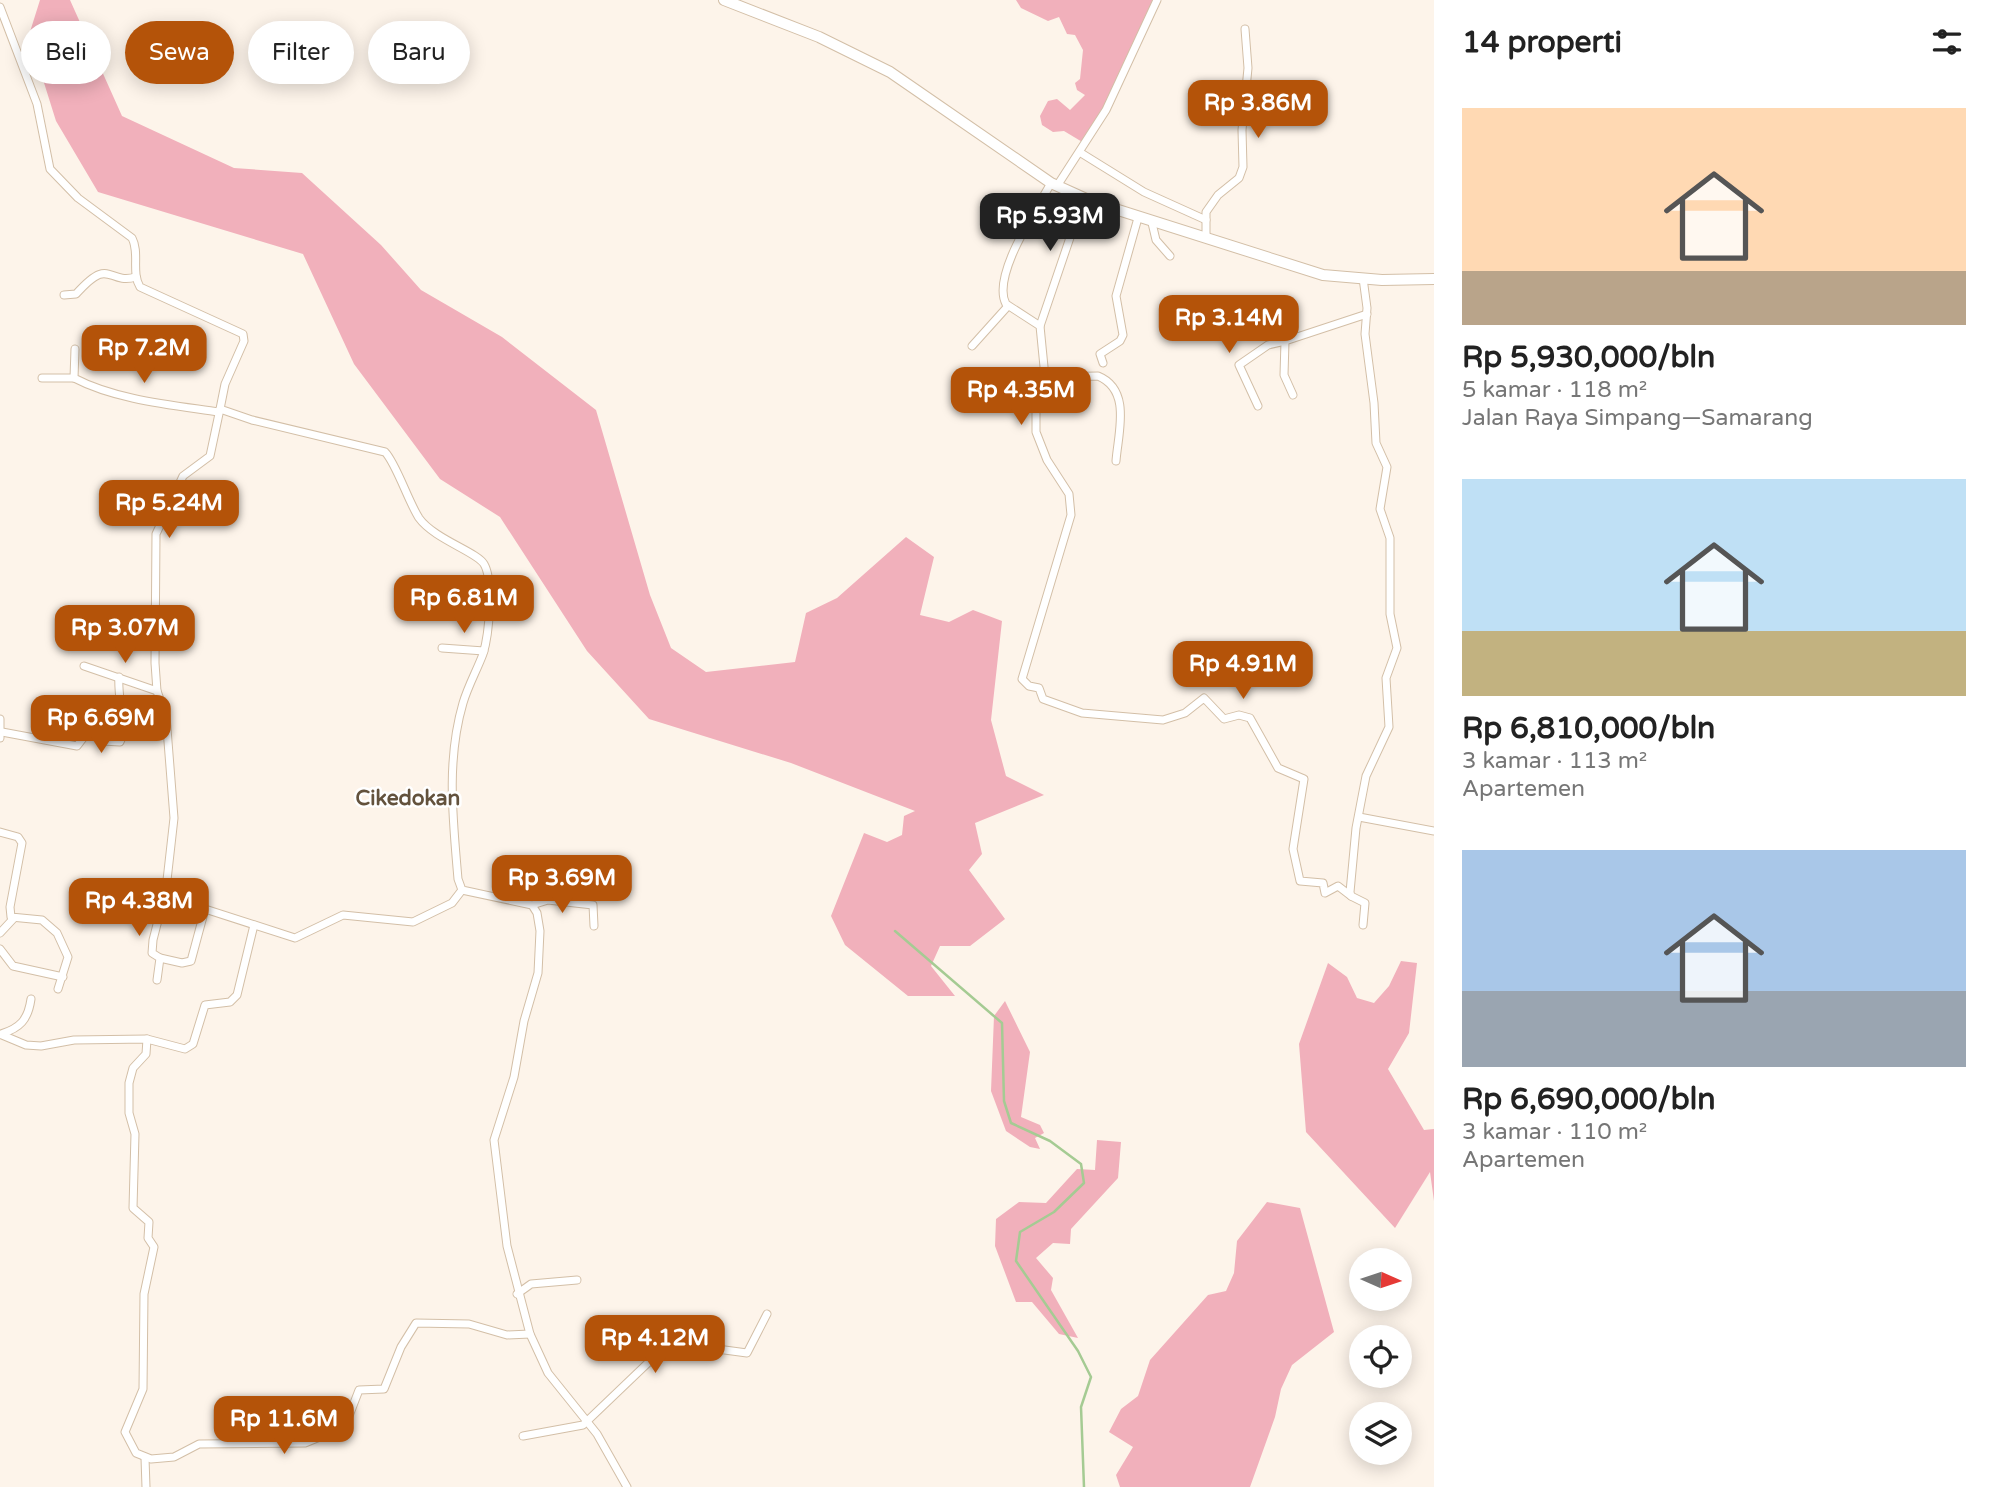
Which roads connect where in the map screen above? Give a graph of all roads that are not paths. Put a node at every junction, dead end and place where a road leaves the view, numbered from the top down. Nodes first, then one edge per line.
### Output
1 (1157, 0) edge
2 (728, 1) edge
3 (0, 7) edge
4 (1245, 29) dead end
5 (1081, 153) junction
6 (1054, 185) junction
7 (1093, 202) junction
8 (1138, 218) junction
9 (1206, 220) junction
10 (1152, 223) junction
11 (1206, 235) junction
12 (1170, 256) dead end
13 (136, 277) junction
14 (1363, 278) junction
15 (1434, 279) edge
16 (64, 295) dead end
17 (1008, 306) junction
18 (1367, 314) junction
19 (1040, 326) junction
20 (1284, 341) junction
21 (972, 346) dead end
22 (75, 349) dead end
23 (1103, 363) dead end
24 (1045, 377) junction
25 (42, 378) dead end
26 (74, 378) junction
27 (1293, 395) dead end
28 (1258, 405) dead end
29 (220, 410) junction
30 (1116, 461) dead end
31 (442, 648) dead end
32 (484, 651) junction
33 (84, 666) dead end
34 (119, 677) junction
35 (157, 691) junction
36 (0, 719) edge
37 (1, 735) edge
38 (1359, 817) junction
39 (1434, 831) edge
40 (0, 832) edge
41 (461, 890) junction
42 (118, 893) dead end
43 (1351, 897) junction
44 (163, 900) junction
45 (532, 905) junction
46 (205, 909) junction
47 (14, 918) junction
48 (254, 925) junction
49 (1363, 925) dead end
50 (594, 926) dead end
51 (0, 933) edge
52 (0, 948) edge
53 (160, 958) junction
54 (63, 977) junction
55 (157, 981) dead end
56 (58, 989) dead end
57 (31, 999) dead end
58 (1, 1034) edge
59 (147, 1039) junction
60 (576, 1280) dead end
61 (517, 1294) junction
62 (767, 1314) dead end
63 (530, 1334) junction
64 (588, 1422) junction
65 (523, 1436) dead end
66 (145, 1458) junction
67 (146, 1487) edge
68 (627, 1487) edge

1 - 5 street
2 - 6 main road
3 - 13 street
4 - 9 street
5 - 6 street
5 - 9 street
6 - 7 main road
6 - 17 street
7 - 8 main road
7 - 19 street
8 - 10 main road
8 - 23 street
9 - 11 street
10 - 11 main road
10 - 12 street
11 - 14 main road
13 - 16 street
13 - 29 street
14 - 15 main road
14 - 18 street
17 - 19 street
17 - 21 street
18 - 20 street
18 - 38 street
19 - 24 street
20 - 27 street
20 - 28 street
22 - 26 street
24 - 30 street
24 - 43 street
25 - 26 street
26 - 29 street
29 - 32 street
29 - 35 street
31 - 32 street
32 - 41 street
33 - 34 street
34 - 35 street
34 - 37 street
35 - 44 street
36 - 37 street
38 - 39 street
38 - 43 street
40 - 47 street
41 - 45 street
41 - 48 street
42 - 44 street
43 - 49 street
44 - 46 street
44 - 53 street
45 - 50 street
45 - 61 street
46 - 48 street
46 - 53 street
47 - 51 street
47 - 54 street
48 - 59 street
52 - 54 street
53 - 55 street
54 - 56 street
57 - 58 street
58 - 59 street
59 - 66 street
60 - 61 street
61 - 63 street
62 - 64 street
63 - 64 street
63 - 66 street
64 - 65 street
64 - 68 street
66 - 67 street

